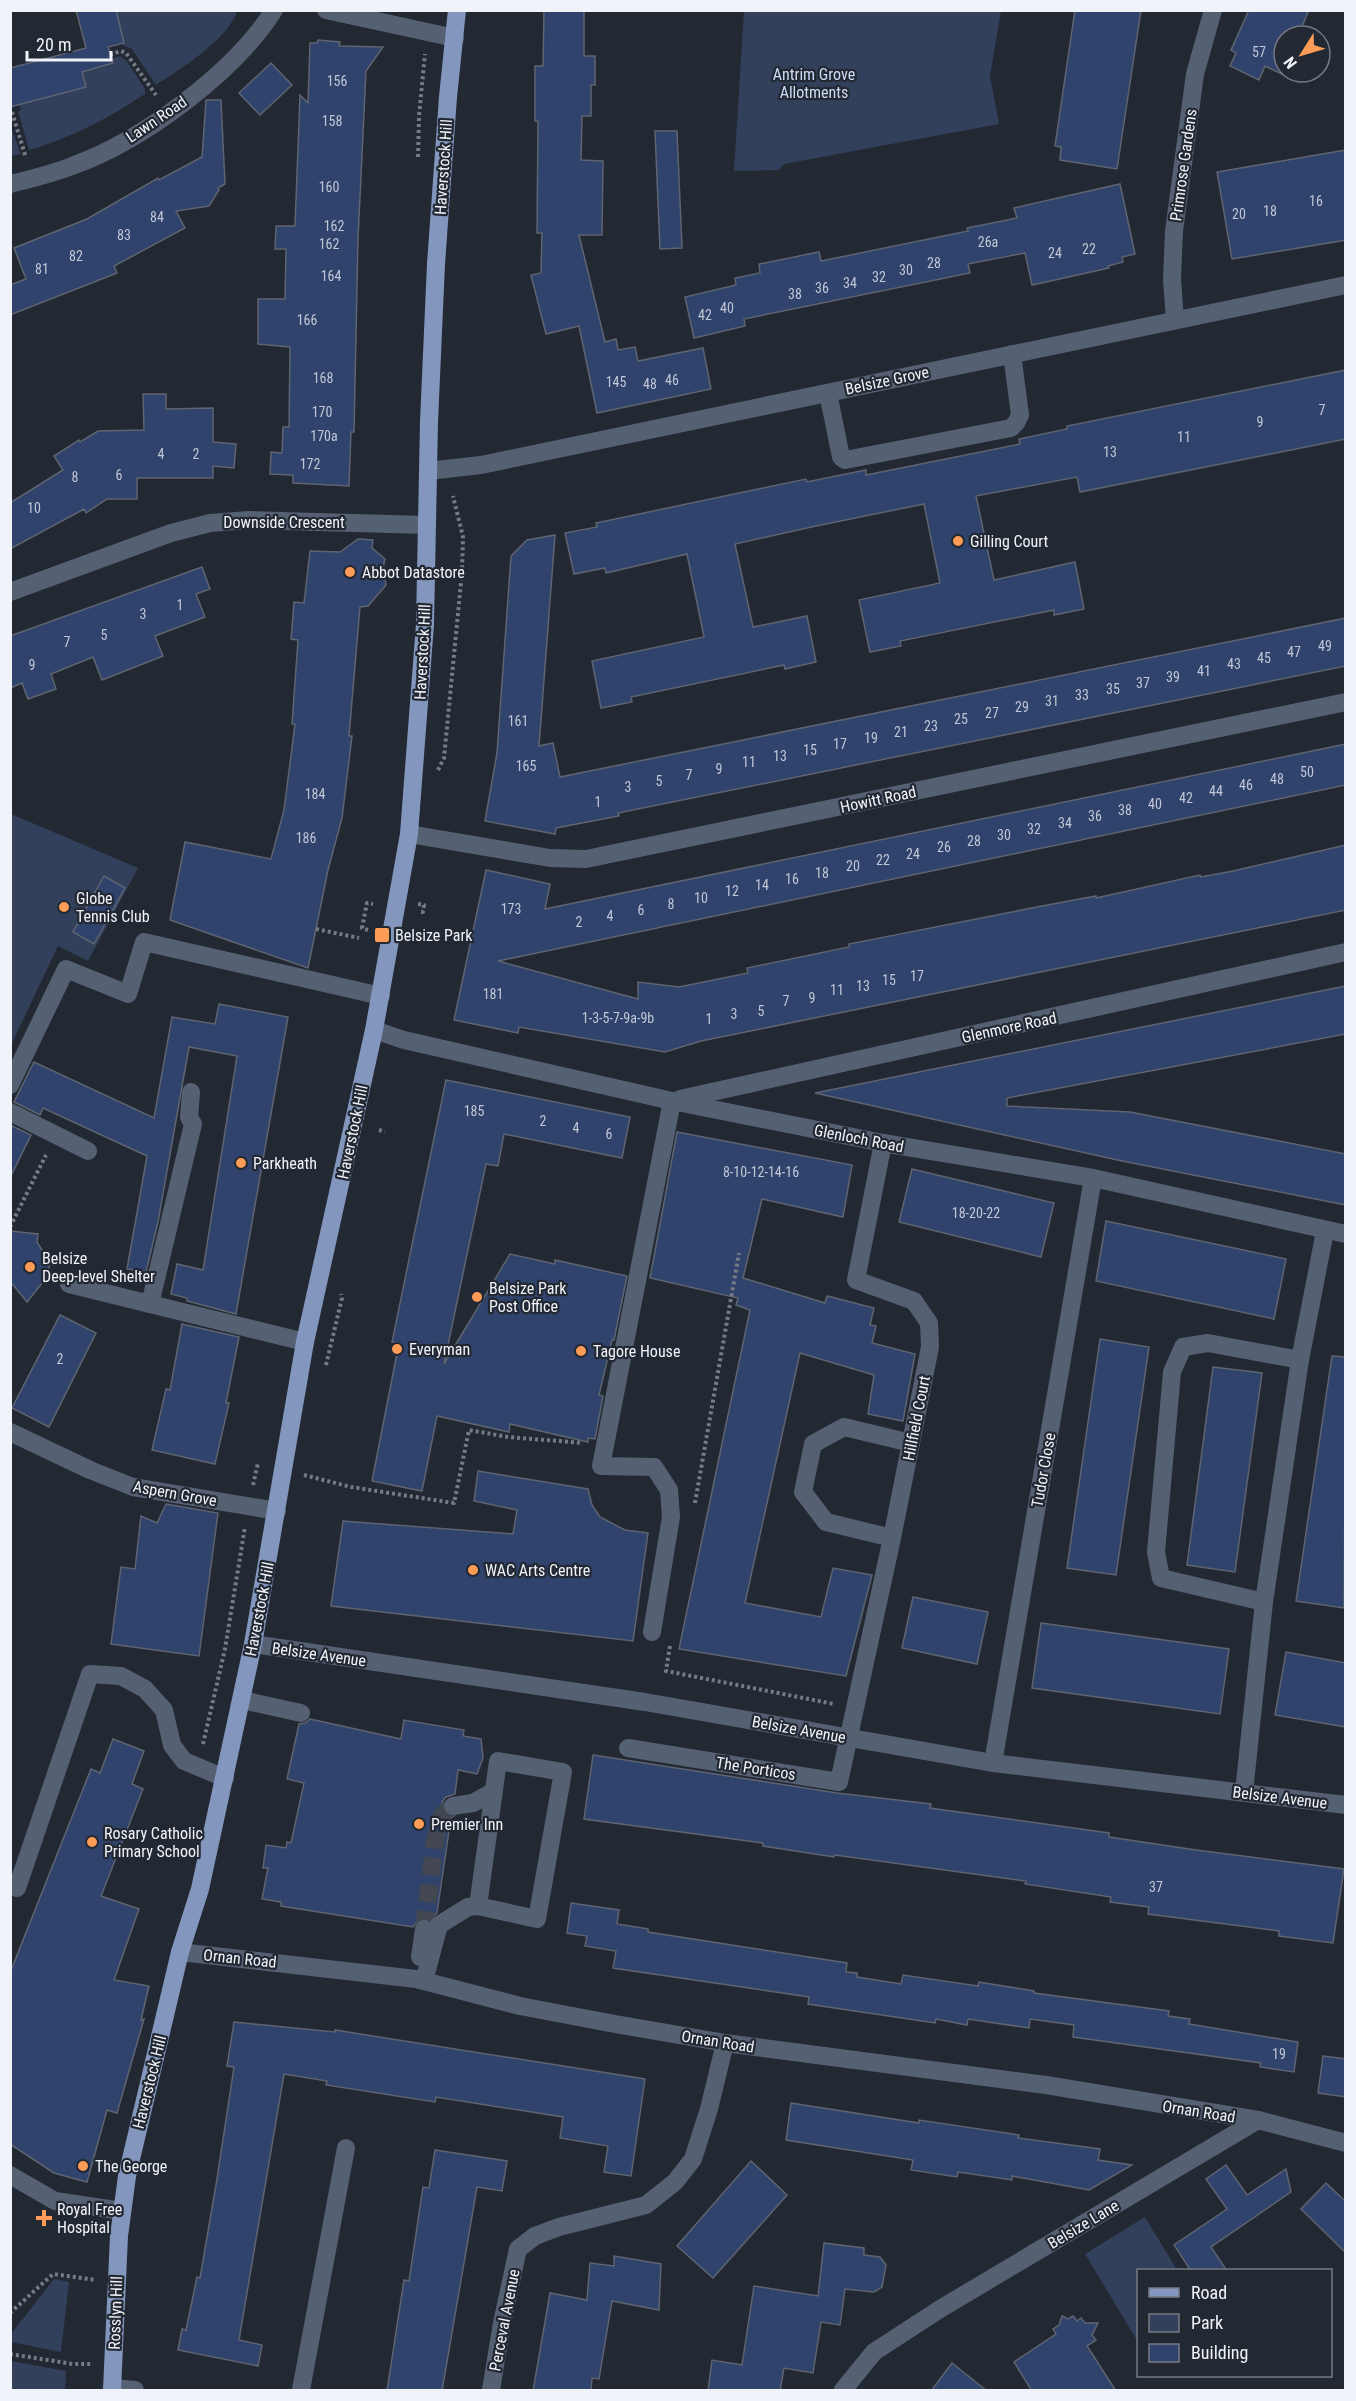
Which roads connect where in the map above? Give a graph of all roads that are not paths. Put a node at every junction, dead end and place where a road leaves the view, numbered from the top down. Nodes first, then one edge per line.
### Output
1 (274, 10) edge
2 (326, 10) edge
3 (457, 10) edge
4 (1213, 11) edge
5 (455, 38) junction
6 (10, 184) edge
7 (1346, 285) edge
8 (1175, 320) junction
9 (1012, 354) junction
10 (828, 393) junction
11 (428, 471) junction
12 (426, 525) junction
13 (10, 592) edge
14 (1346, 702) edge
15 (409, 834) junction
16 (1346, 952) edge
17 (381, 996) junction
18 (374, 1030) junction
19 (10, 1085) edge
20 (191, 1092) dead end
21 (672, 1101) junction
22 (10, 1112) edge
23 (883, 1143) junction
24 (88, 1150) dead end
25 (1093, 1178) junction
26 (1325, 1231) junction
27 (1346, 1234) edge
28 (69, 1284) dead end
29 (150, 1304) junction
30 (305, 1342) junction
31 (1300, 1360) junction
32 (10, 1432) edge
33 (911, 1443) junction
34 (277, 1511) junction
35 (892, 1538) junction
36 (1264, 1602) junction
37 (652, 1632) dead end
38 (253, 1644) junction
39 (242, 1700) junction
40 (301, 1713) dead end
41 (849, 1737) junction
42 (628, 1748) dead end
43 (993, 1763) junction
44 (225, 1778) junction
45 (493, 1792) junction
46 (1244, 1792) junction
47 (1346, 1805) edge
48 (453, 1806) tunnel mouth
49 (17, 1888) dead end
50 (477, 1906) junction
51 (424, 1929) tunnel mouth
52 (180, 1952) junction
53 (420, 1980) junction
54 (725, 2043) junction
55 (1258, 2120) junction
56 (1346, 2143) edge
57 (346, 2148) dead end
58 (10, 2175) edge
59 (122, 2211) junction
60 (119, 2236) joint
61 (112, 2389) edge
62 (135, 2391) edge
63 (301, 2391) edge
64 (491, 2391) edge
65 (843, 2391) edge

1 - 6 street, Lawn Road
2 - 5 street
3 - 5 main road, Haverstock Hill
4 - 8 street, Primrose Gardens
5 - 11 main road, Haverstock Hill
7 - 8 street, Belsize Grove
8 - 9 street, Belsize Grove
9 - 10 street, Belsize Grove
9 - 10 street
10 - 11 street, Belsize Grove
11 - 12 main road, Haverstock Hill
12 - 13 street, Downside Crescent
12 - 15 main road, Haverstock Hill
14 - 15 street, Howitt Road
15 - 17 main road, Haverstock Hill
16 - 21 street, Glenmore Road
17 - 18 main road, Haverstock Hill
17 - 19 street
18 - 21 street, Glenloch Road
18 - 30 main road, Haverstock Hill
20 - 29 street
21 - 23 street, Glenloch Road
21 - 37 street
22 - 24 street
23 - 25 street, Glenloch Road
23 - 33 street, Hillfield Court
25 - 26 street, Glenloch Road
25 - 43 street, Tudor Close
26 - 27 street, Glenloch Road
26 - 31 street
28 - 29 street
29 - 30 street
30 - 34 main road, Haverstock Hill
31 - 36 street
31 - 36 street
32 - 34 street, Aspern Grove
33 - 35 street, Hillfield Court
33 - 35 street
34 - 38 main road, Haverstock Hill
35 - 41 street, Hillfield Court
36 - 46 street
38 - 39 main road, Haverstock Hill
38 - 41 street, Belsize Avenue
39 - 40 street
39 - 44 main road, Haverstock Hill
41 - 42 street, The Porticos
41 - 43 street, Belsize Avenue
43 - 46 street, Belsize Avenue
44 - 49 street
44 - 52 main road, Haverstock Hill
45 - 48 street
45 - 50 street
45 - 50 street
46 - 47 street, Belsize Avenue
50 - 53 street
51 - 53 street
52 - 53 street, Ornan Road
52 - 59 main road, Haverstock Hill
53 - 54 street, Ornan Road
54 - 55 street, Ornan Road
54 - 64 street, Perceval Avenue
55 - 56 street
55 - 65 street, Belsize Lane
57 - 63 street
58 - 59 street
59 - 60 main road, Haverstock Hill
60 - 61 main road, Rosslyn Hill
61 - 62 street

